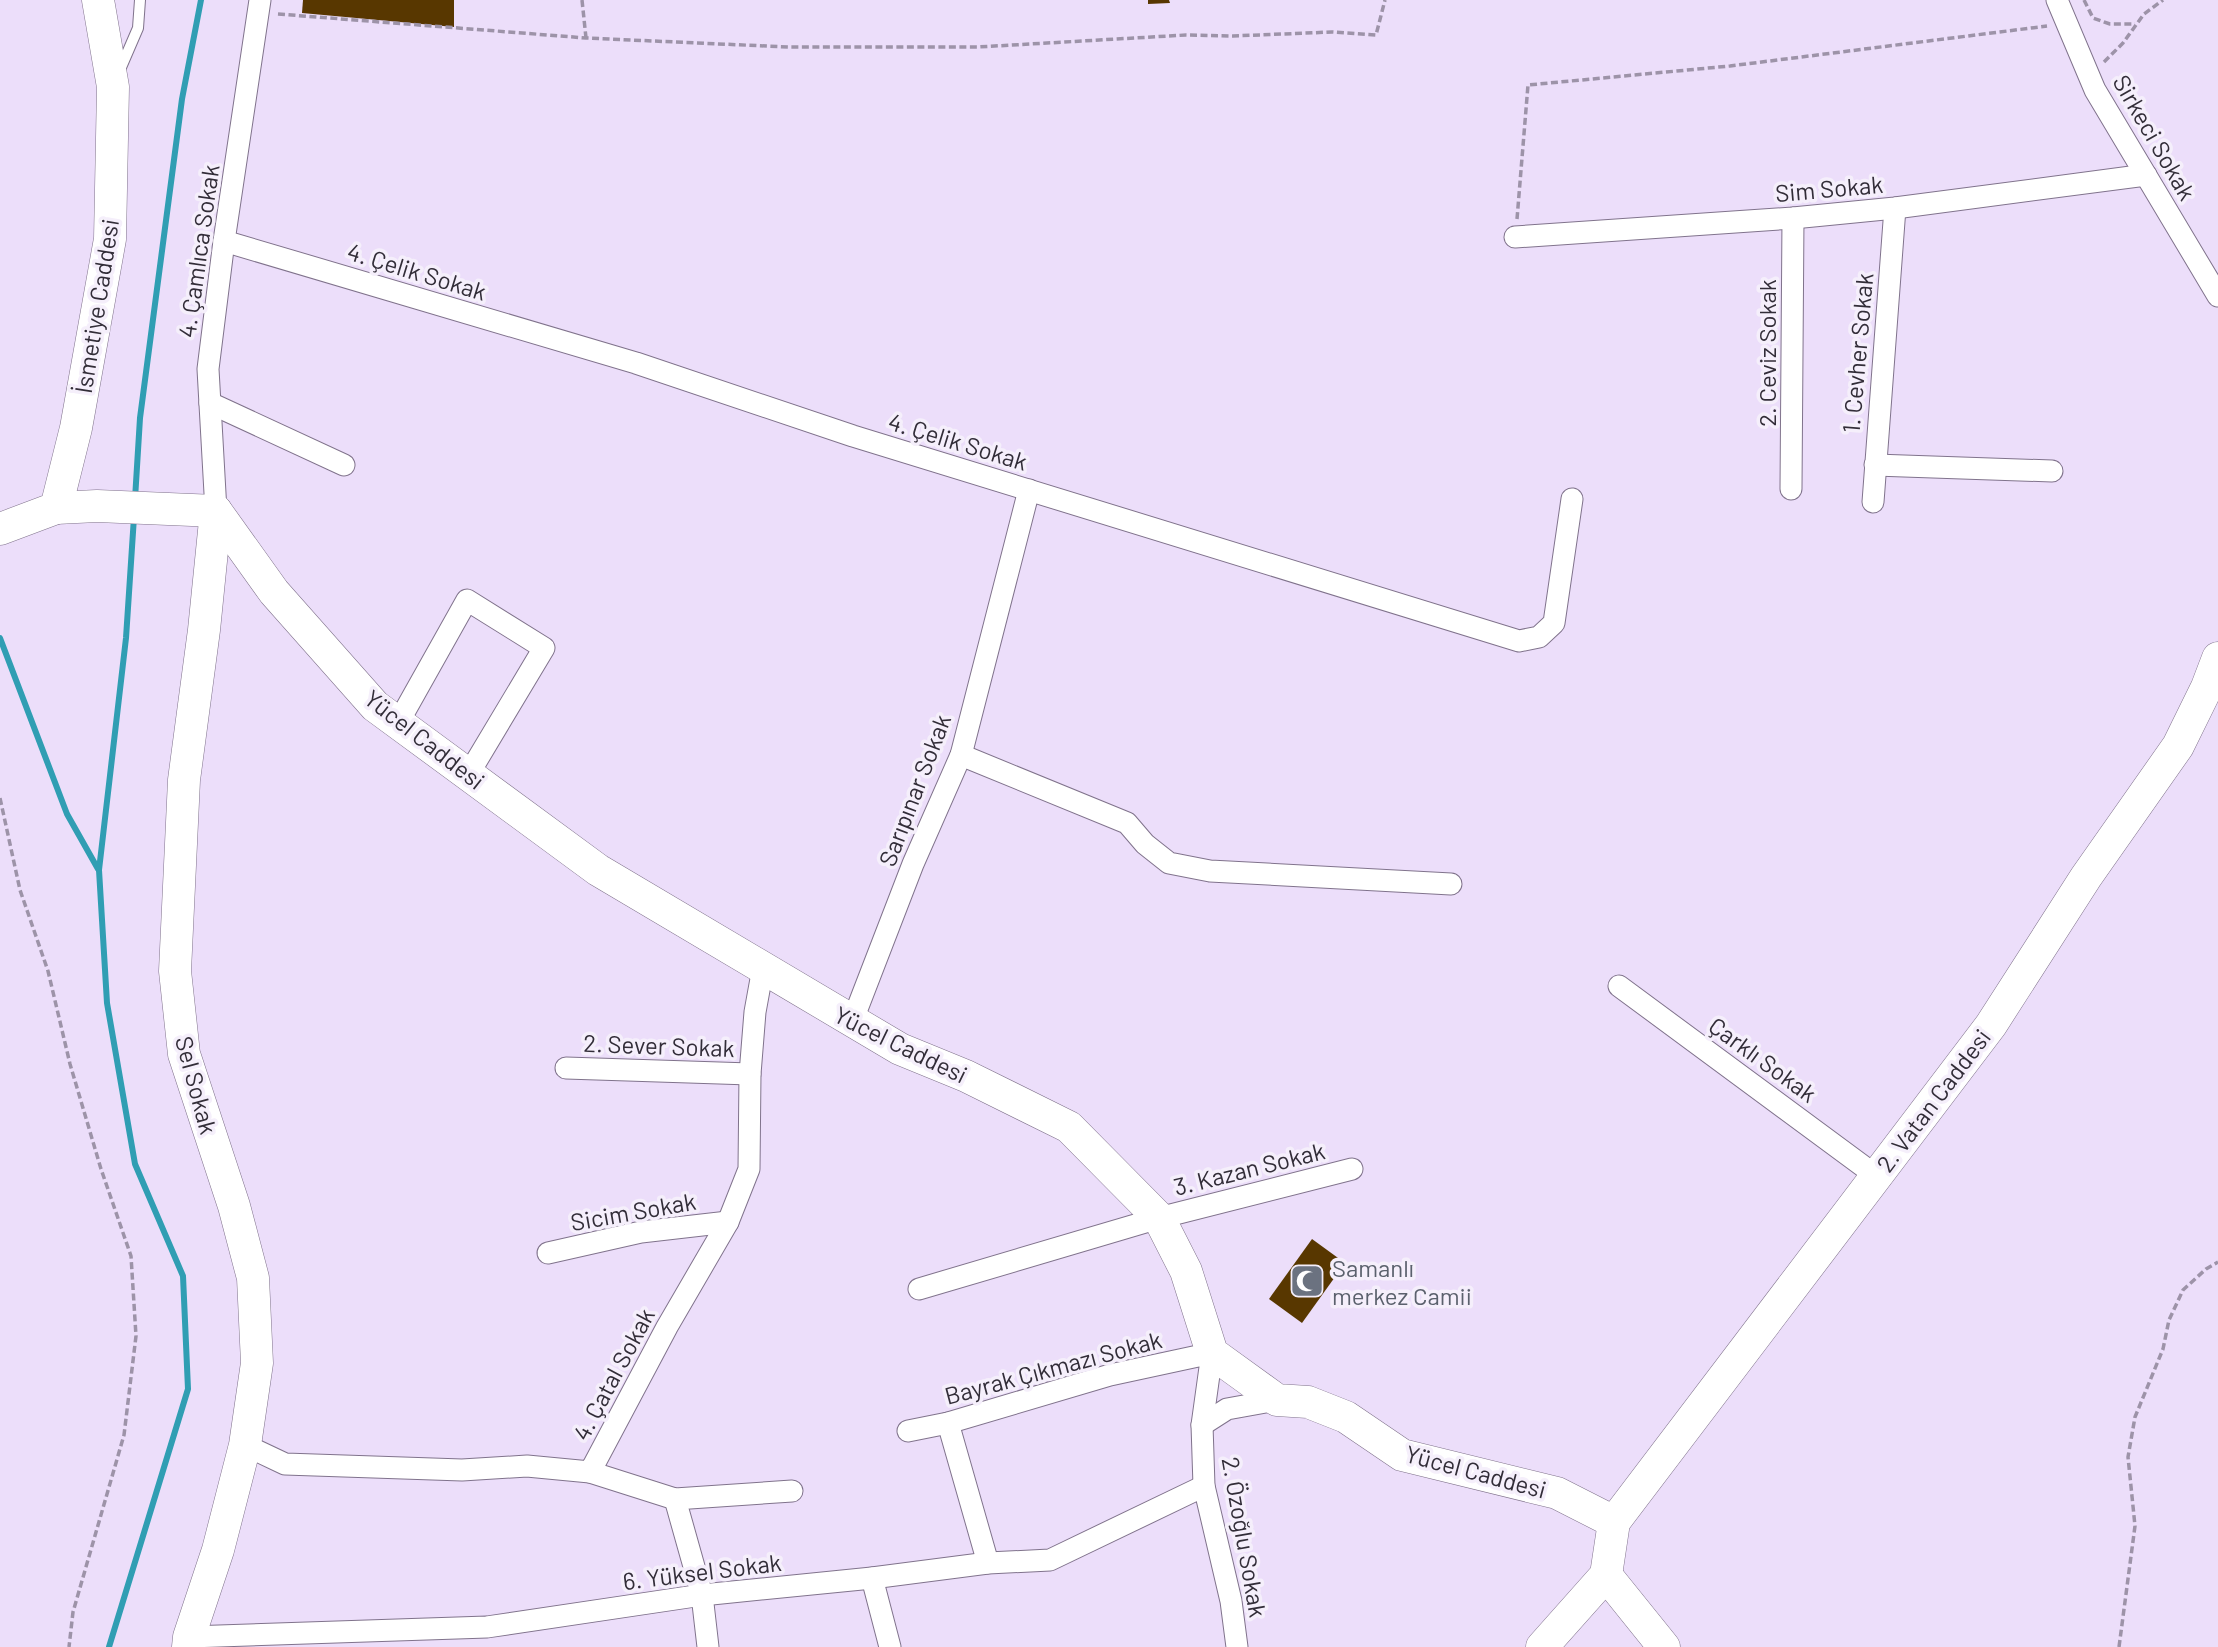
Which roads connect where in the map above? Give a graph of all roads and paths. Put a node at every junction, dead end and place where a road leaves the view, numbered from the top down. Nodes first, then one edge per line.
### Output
1 (97, 0) edge
2 (140, 0) edge
3 (582, 0) edge
4 (1385, 0) edge
5 (2057, 0) edge
6 (2084, 0) edge
7 (2163, 0) edge
8 (260, 6) edge
9 (2067, 23) junction
10 (2135, 24) junction
11 (586, 38) junction
12 (2088, 72) junction
13 (113, 87) junction
14 (2146, 175) junction
15 (1895, 208) junction
16 (1793, 218) junction
17 (1515, 237) joint
18 (224, 241) junction
19 (2218, 296) edge
20 (210, 403) junction
21 (344, 465) dead end
22 (1875, 465) junction
23 (2052, 471) dead end
24 (1791, 489) dead end
25 (1030, 490) junction
26 (1572, 499) dead end
27 (1873, 502) dead end
28 (56, 508) junction
29 (203, 510) junction
30 (0, 529) edge
31 (2218, 658) edge
32 (398, 723) junction
33 (961, 755) junction
34 (468, 775) junction
35 (0, 798) edge
36 (1451, 884) dead end
37 (764, 968) junction
38 (1619, 986) dead end
39 (852, 1022) junction
40 (566, 1069) dead end
41 (750, 1074) junction
42 (1352, 1169) dead end
43 (1875, 1175) junction
44 (1159, 1218) junction
45 (728, 1222) junction
46 (548, 1253) dead end
47 (2218, 1262) edge
48 (919, 1289) dead end
49 (1212, 1353) junction
50 (1277, 1400) junction
51 (948, 1423) junction
52 (1202, 1425) junction
53 (908, 1431) dead end
54 (245, 1445) junction
55 (590, 1472) junction
56 (1204, 1486) junction
57 (792, 1491) dead end
58 (675, 1499) junction
59 (1614, 1522) junction
60 (988, 1563) junction
61 (1606, 1575) junction
62 (872, 1578) junction
63 (702, 1595) junction
64 (188, 1642) edge
65 (69, 1647) edge
66 (708, 1647) edge
67 (890, 1647) edge
68 (1237, 1647) edge
69 (1542, 1647) edge
70 (1664, 1647) edge
71 (2119, 1647) edge

1 - 13 main road, İsmetiye Caddesi
2 - 13 lane
3 - 11 path
4 - 11 path
5 - 9 street, Sirkeci Sokak
6 - 10 path
7 - 10 path
8 - 11 path
8 - 18 street, 4. Çamlıca Sokak
9 - 12 street, Sirkeci Sokak
9 - 17 path
10 - 12 path
12 - 14 street, Sirkeci Sokak
13 - 28 main road, İsmetiye Caddesi
14 - 15 street, Sim Sokak
14 - 19 street, Sirkeci Sokak
15 - 16 street, Sim Sokak
15 - 22 street, 1. Cevher Sokak
16 - 17 street, Sim Sokak
16 - 24 street, 2. Ceviz Sokak
18 - 20 street, 4. Çamlıca Sokak
18 - 25 street, 4. Çelik Sokak
20 - 21 street
20 - 29 street, 4. Çamlıca Sokak
22 - 23 street
22 - 27 street, 1. Cevher Sokak
25 - 26 street, 4. Çelik Sokak
25 - 33 street, Sarıpınar Sokak
28 - 29 main road
28 - 30 main road
29 - 32 main road, Yücel Caddesi
29 - 54 main road, Sel Sokak
31 - 43 main road, 2. Vatan Caddesi
32 - 34 main road, Yücel Caddesi
32 - 34 street
33 - 36 street
33 - 39 street, Sarıpınar Sokak
34 - 37 main road, Yücel Caddesi
35 - 65 path
37 - 39 main road, Yücel Caddesi
37 - 41 street, 4. Çatal Sokak
38 - 43 street, Çarklı Sokak
39 - 44 main road, Yücel Caddesi
40 - 41 street, 2. Sever Sokak
41 - 45 street, 4. Çatal Sokak
42 - 44 street, 3. Kazan Sokak
43 - 59 main road, 2. Vatan Caddesi
44 - 48 street, 3. Kazan Sokak
44 - 49 main road, Yücel Caddesi
45 - 46 street, Sicim Sokak
45 - 55 street, 4. Çatal Sokak
47 - 71 path
49 - 50 main road
49 - 51 street, Bayrak Çıkmazı Sokak
49 - 52 street, 2. Özoğlu Sokak
50 - 52 street
50 - 59 main road, Yücel Caddesi
51 - 53 street, Bayrak Çıkmazı Sokak
51 - 60 street
52 - 56 street, 2. Özoğlu Sokak
54 - 55 street, 4. Çatal Sokak
54 - 64 main road, Sel Sokak
55 - 58 street
56 - 60 street, 6. Yüksel Sokak
56 - 68 street, 2. Özoğlu Sokak
57 - 58 street
58 - 63 street
59 - 61 main road
60 - 62 street, 6. Yüksel Sokak
61 - 69 main road
61 - 70 main road
62 - 63 street, 6. Yüksel Sokak
62 - 67 street
63 - 64 street, 6. Yüksel Sokak
63 - 66 street

